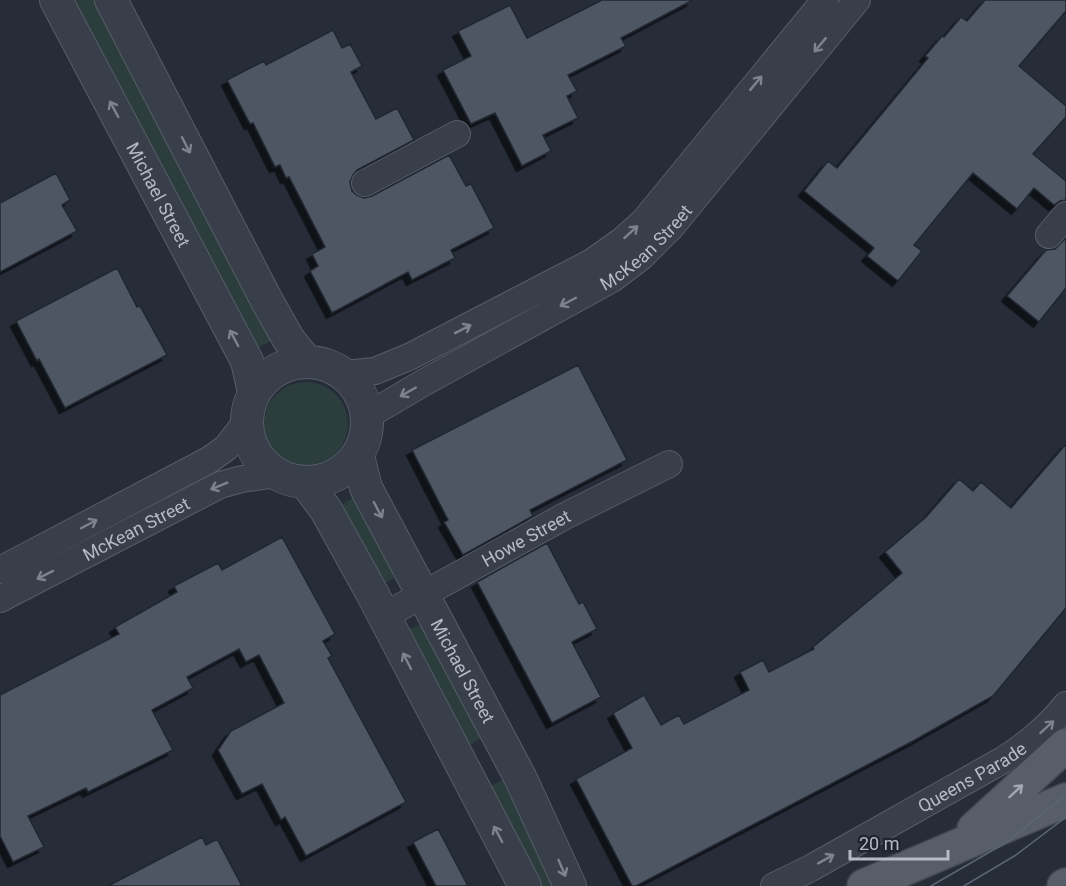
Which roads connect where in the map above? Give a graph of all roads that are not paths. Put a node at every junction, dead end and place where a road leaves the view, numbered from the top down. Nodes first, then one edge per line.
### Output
1 (56, 0) edge
2 (111, 0) edge
3 (825, 0) edge
4 (857, 0) edge
5 (457, 134) dead end
6 (365, 183) dead end
7 (1066, 215) edge
8 (1049, 235) dead end
9 (306, 361) junction
10 (344, 374) junction
11 (250, 407) junction
12 (368, 416) junction
13 (358, 456) junction
14 (669, 464) dead end
15 (276, 474) junction
16 (306, 483) junction
17 (0, 570) edge
18 (423, 596) junction
19 (0, 599) edge
20 (384, 616) junction
21 (1066, 705) edge
22 (1066, 745) edge
23 (509, 758) junction
24 (468, 779) junction
25 (1066, 800) edge
26 (958, 845) junction
27 (525, 886) edge
28 (570, 886) edge
29 (774, 886) edge
30 (864, 886) edge

11 -> 1 street, Michael Street
2 -> 9 street
10 -> 3 street, McKean Street
4 -> 12 street, McKean Street
5 - 6 street
7 - 8 street
9 - 10 street
9 - 11 street
10 - 12 street
11 - 15 street
17 -> 11 street, McKean Street
12 - 13 street
13 - 16 street
13 -> 18 street, Michael Street
14 - 18 street, Howe Street
15 - 16 street
15 -> 19 street, McKean Street
16 - 20 street
18 - 20 street, Howe Street
18 - 23 street, Michael Street
24 -> 20 street
29 -> 21 street, Queens Parade
26 -> 22 main road
23 - 24 street
23 -> 28 street, Michael Street
27 -> 24 street
25 - 26 main road
26 - 30 main road

